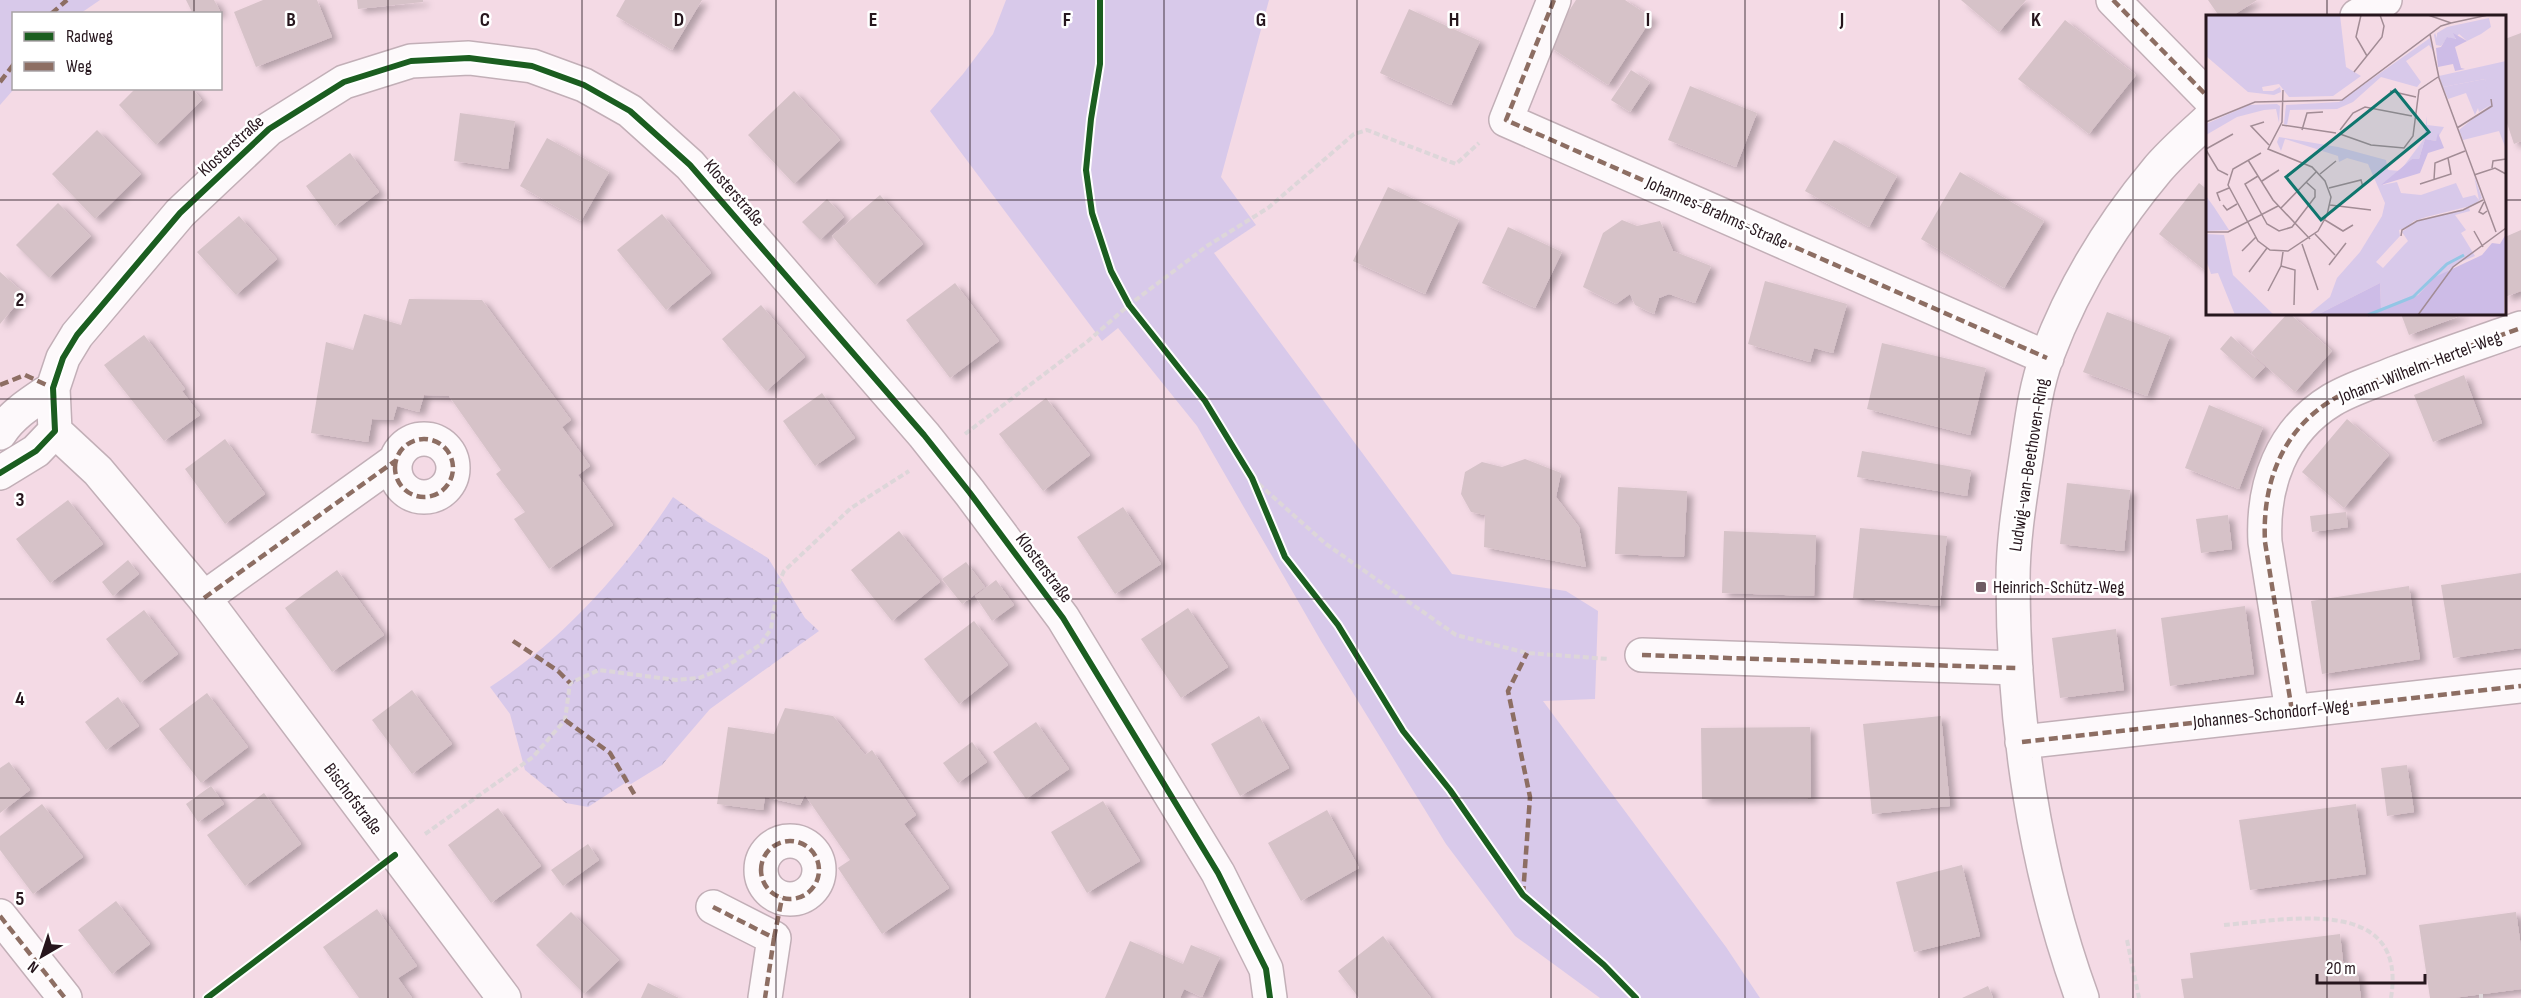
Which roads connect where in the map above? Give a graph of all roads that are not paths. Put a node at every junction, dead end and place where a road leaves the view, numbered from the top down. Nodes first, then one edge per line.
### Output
1 (1554, 0) edge
2 (2113, 0) edge
3 (2385, 0) edge
4 (2359, 15) edge
5 (2206, 95) edge
6 (2206, 122) edge
7 (2521, 328) edge
8 (2047, 358) junction
9 (53, 388) junction
10 (55, 431) junction
11 (0, 433) edge
12 (395, 461) dead end
13 (0, 473) edge
14 (204, 598) junction
15 (1642, 655) road end
16 (2016, 668) junction
17 (2521, 686) edge
18 (2292, 711) junction
19 (2022, 742) junction
20 (782, 898) dead end
21 (713, 907) dead end
22 (0, 916) edge
23 (774, 938) junction
24 (65, 998) edge
25 (504, 998) edge
26 (765, 998) edge
27 (1270, 998) edge
28 (2082, 998) edge

1 - 8 street, Johannes-Brahms-Straße
2 - 5 street
3 - 4 street
6 - 8 street, Ludwig-van-Beethoven-Ring
7 - 18 street, Johann-Wilhelm-Hertel-Weg
8 - 16 street, Ludwig-van-Beethoven-Ring
9 - 10 street, Klosterstraße
9 - 11 street
9 - 27 street, Klosterstraße
10 - 13 street
10 - 14 street, Bischofstraße
12 - 14 street
14 - 25 street, Bischofstraße
15 - 16 street
16 - 19 street, Ludwig-van-Beethoven-Ring
17 - 18 street, Johannes-Schondorf-Weg
18 - 19 street, Johannes-Schondorf-Weg
19 - 28 street, Ludwig-van-Beethoven-Ring
20 - 23 street
21 - 23 street
22 - 24 street
23 - 26 street

